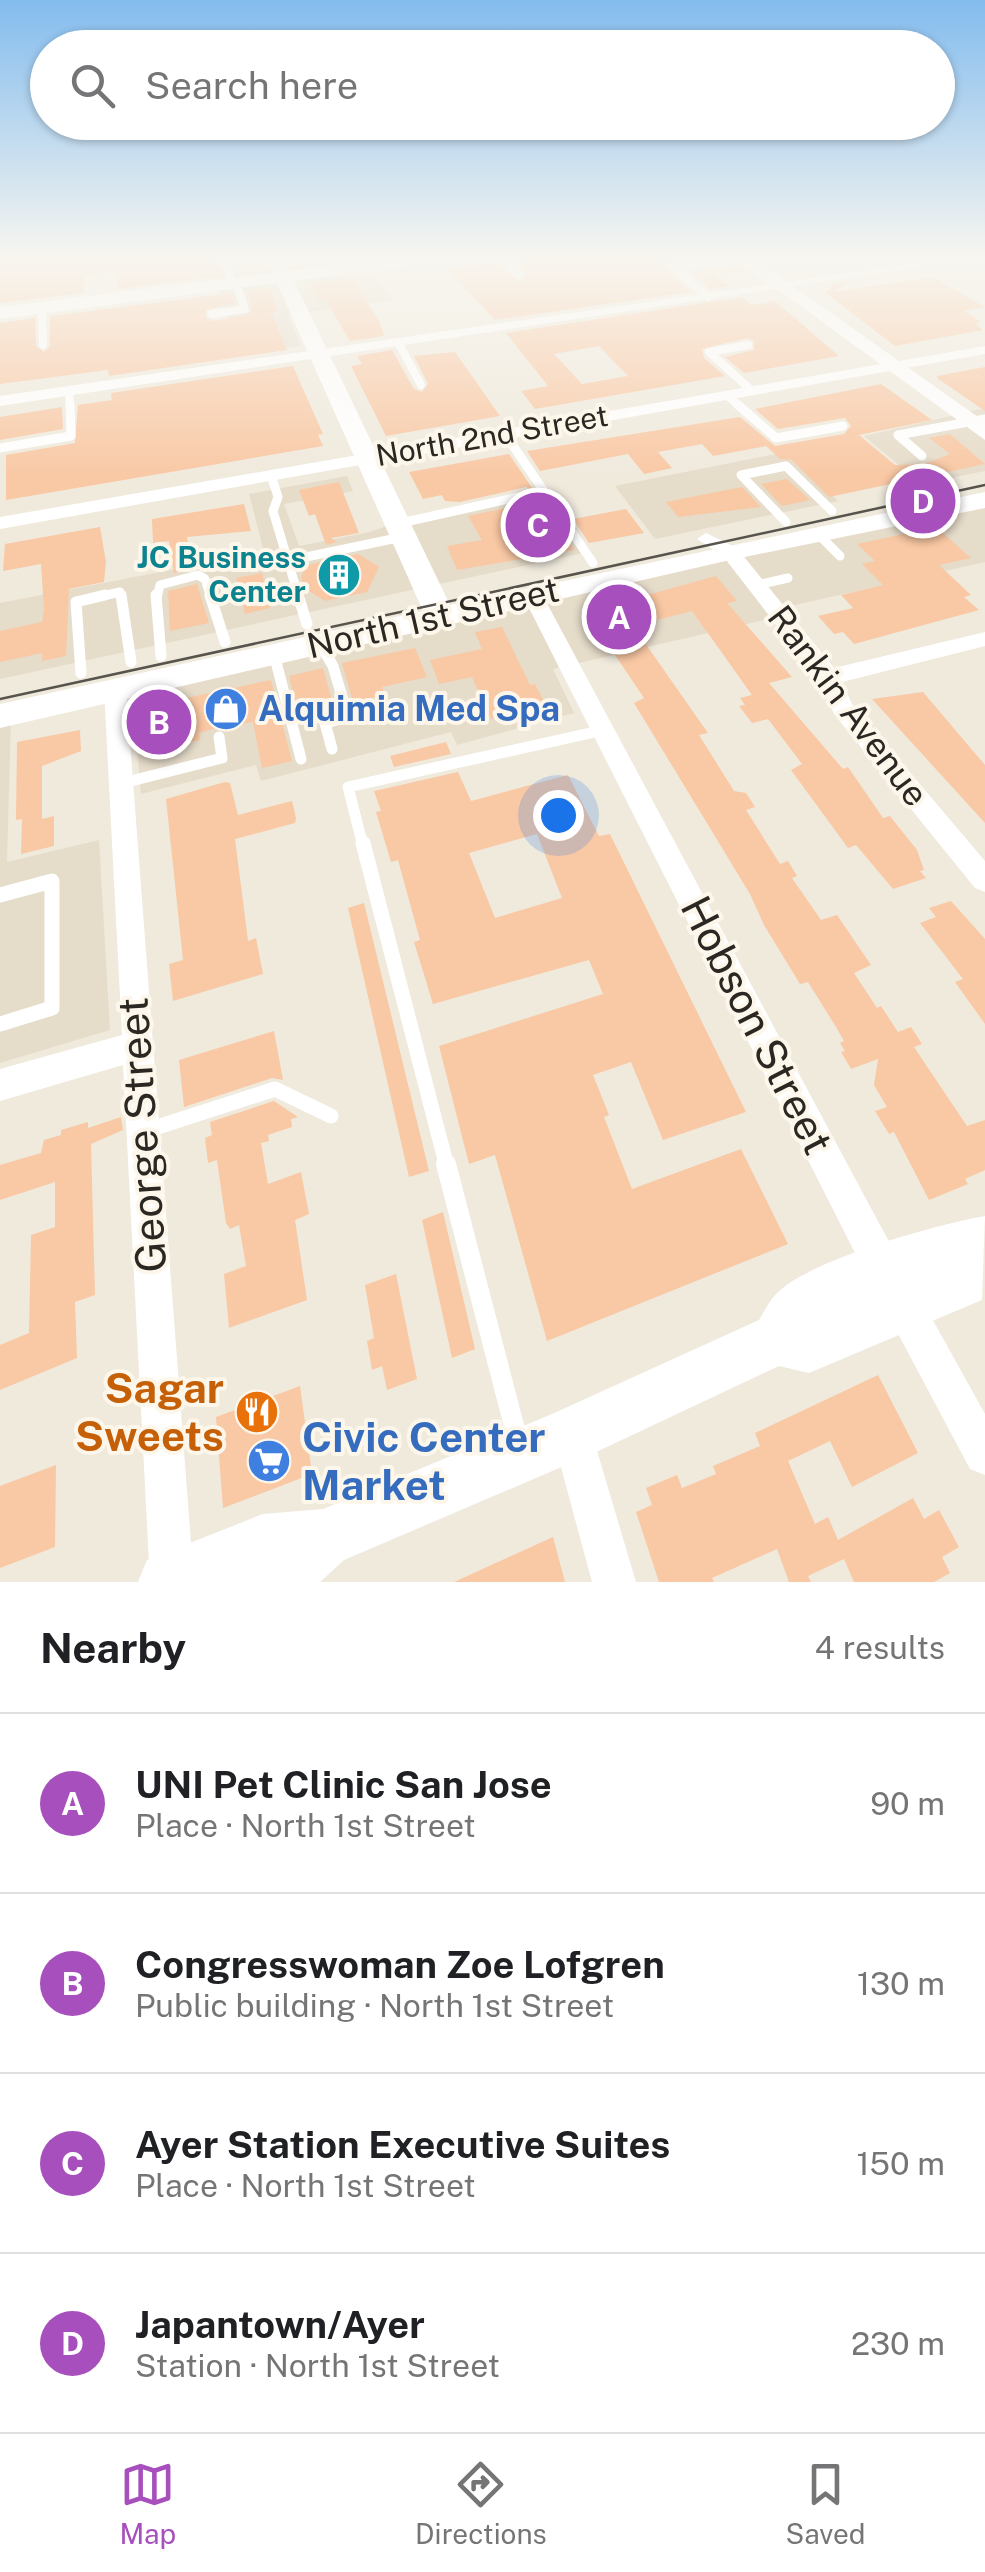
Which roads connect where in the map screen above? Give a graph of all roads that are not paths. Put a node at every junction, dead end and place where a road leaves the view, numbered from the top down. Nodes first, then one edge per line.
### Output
1 (43, 332) edge
2 (309, 332) edge
3 (467, 332) edge
4 (844, 332) edge
5 (398, 342) junction
6 (748, 345) dead end
7 (43, 346) dead end
8 (985, 350) edge
9 (319, 354) junction
10 (892, 366) junction
11 (421, 385) dead end
12 (69, 391) junction
13 (752, 391) junction
14 (728, 396) junction
15 (0, 401) edge
16 (980, 424) edge
17 (843, 426) dead end
18 (505, 434) junction
19 (0, 448) edge
20 (922, 456) dead end
21 (366, 458) junction
22 (271, 475) junction
23 (527, 495) dead end
24 (984, 496) edge
25 (786, 522) junction
26 (0, 523) edge
27 (825, 523) junction
28 (399, 530) junction
29 (718, 545) junction
30 (840, 556) dead end
31 (287, 560) junction
32 (593, 563) junction
33 (788, 578) dead end
34 (756, 585) junction
35 (533, 596) junction
36 (436, 608) junction
37 (314, 634) junction
38 (985, 639) edge
39 (224, 642) junction
40 (274, 654) junction
41 (161, 656) junction
42 (81, 673) junction
43 (123, 676) junction
44 (829, 677) junction
45 (0, 691) edge
46 (0, 716) edge
47 (604, 730) junction
48 (218, 737) dead end
49 (332, 749) dead end
50 (301, 760) dead end
51 (119, 784) junction
52 (985, 880) edge
53 (0, 894) edge
54 (0, 1024) edge
55 (136, 1046) junction
56 (0, 1085) edge
57 (331, 1116) dead end
58 (143, 1132) junction
59 (985, 1241) edge
60 (985, 1256) edge
61 (896, 1288) junction
62 (546, 1444) junction
63 (985, 1454) edge
64 (324, 1539) junction
65 (171, 1581) edge
66 (274, 1582) edge
67 (614, 1582) edge

1 - 7 lane
2 - 9 main road
3 - 5 street
4 - 10 main road
5 - 9 street
5 - 11 lane
6 - 13 lane
8 - 10 street, North 2nd Street
9 - 12 street
9 - 21 main road
10 - 13 street, North 2nd Street
10 - 16 main road
12 - 15 street
12 - 19 lane
13 - 14 street, North 2nd Street
14 - 17 lane
14 - 18 street, North 2nd Street
16 - 20 lane
18 - 21 street, North 2nd Street
18 - 32 lane
21 - 22 street, North 2nd Street
21 - 28 main road
22 - 26 street, North 2nd Street
22 - 31 lane
23 - 28 lane
24 - 27 main road, North 1st Street
25 - 27 main road, North 1st Street
25 - 27 lane
25 - 29 main road, North 1st Street
27 - 29 main road, North 1st Street
27 - 30 lane
28 - 31 lane
28 - 36 main road
29 - 32 main road, North 1st Street
29 - 34 street, Rankin Avenue
29 - 35 main road, North 1st Street
31 - 37 lane
32 - 36 main road, North 1st Street
33 - 34 lane
34 - 44 street, Rankin Avenue
35 - 36 main road, North 1st Street
35 - 47 street, Hobson Street
36 - 37 main road, North 1st Street
37 - 39 main road, North 1st Street
37 - 40 main road, North 1st Street
37 - 49 lane
38 - 44 street
39 - 41 main road, North 1st Street
39 - 41 lane
40 - 43 main road, North 1st Street
40 - 50 lane
41 - 43 main road, North 1st Street
42 - 43 main road, North 1st Street
42 - 43 lane
42 - 45 main road, North 1st Street
43 - 46 main road, North 1st Street
43 - 51 street, George Street
44 - 52 street, Rankin Avenue
47 - 61 street, Hobson Street
47 - 62 lane
48 - 51 lane
51 - 55 street, George Street
53 - 54 lane
55 - 56 street
55 - 58 street, George Street
57 - 58 lane
58 - 65 street, George Street
59 - 61 main road
60 - 61 main road
61 - 62 main road
61 - 63 street, Hobson Street
62 - 64 main road
62 - 67 street
64 - 65 main road
64 - 66 main road

